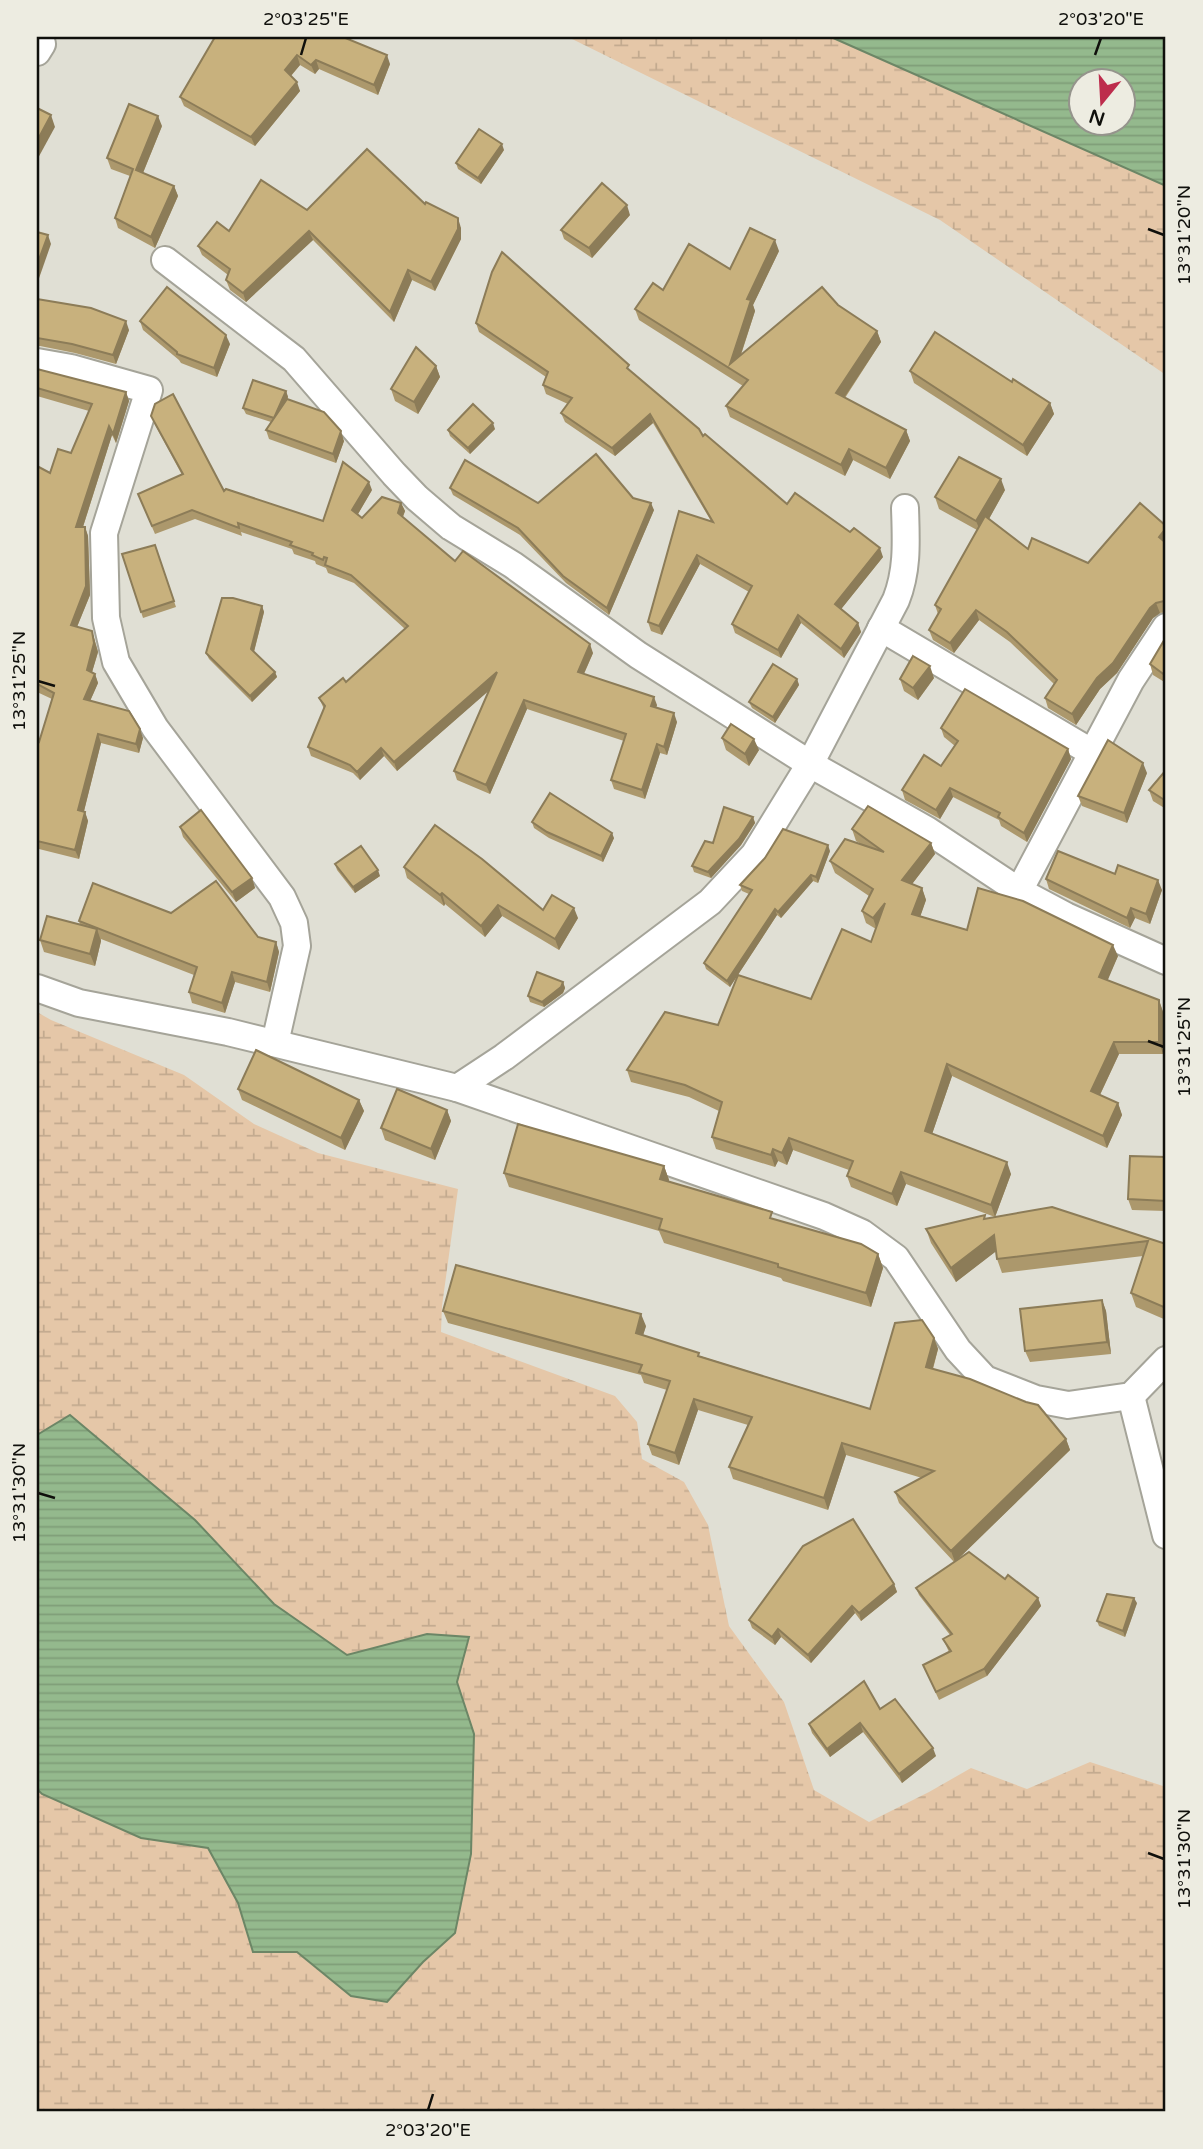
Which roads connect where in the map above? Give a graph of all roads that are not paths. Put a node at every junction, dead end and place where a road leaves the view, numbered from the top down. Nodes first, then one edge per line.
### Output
1 (165, 260) dead end
2 (37, 362) edge
3 (905, 508) dead end
4 (1166, 627) edge
5 (881, 628) junction
6 (1091, 751) junction
7 (810, 764) junction
8 (1019, 891) junction
9 (1166, 961) edge
10 (37, 988) edge
11 (275, 1044) junction
12 (457, 1088) junction
13 (1166, 1360) edge
14 (1131, 1396) junction
15 (1166, 1535) edge

1 - 7 street
2 - 11 street
3 - 5 street
4 - 6 street
5 - 6 street
5 - 7 street
6 - 8 street
7 - 8 street
7 - 12 street
8 - 9 street
10 - 11 street
11 - 12 street
12 - 14 street
13 - 14 street
14 - 15 street

